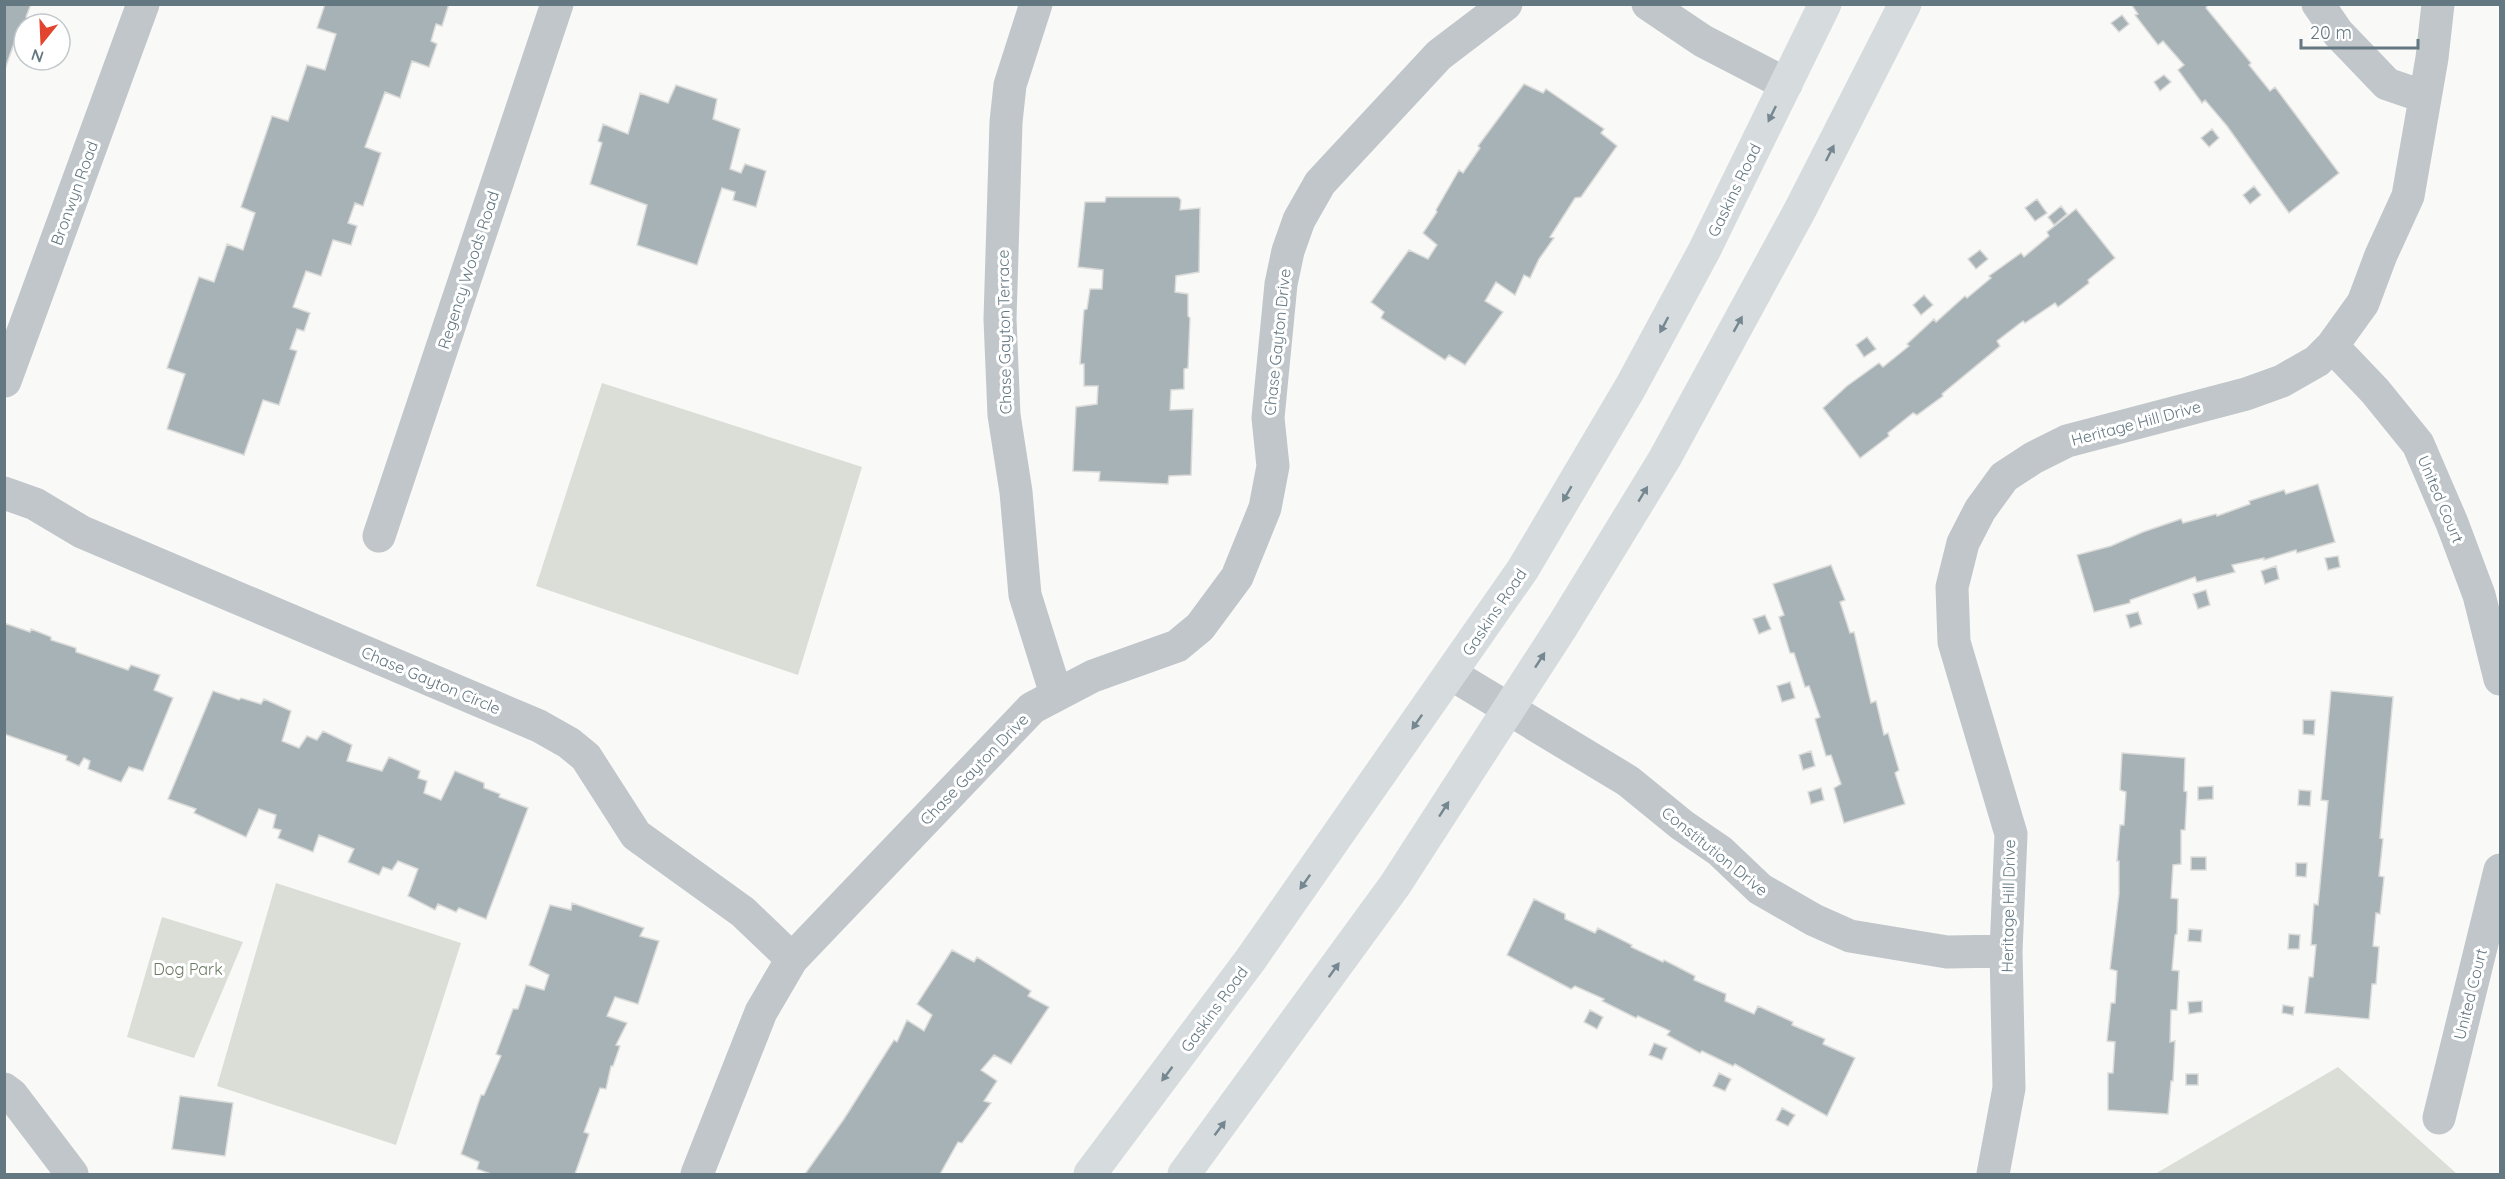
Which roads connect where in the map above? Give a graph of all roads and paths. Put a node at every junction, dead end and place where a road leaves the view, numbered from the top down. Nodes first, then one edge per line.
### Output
1 (143, 4) edge
2 (557, 4) edge
3 (1036, 4) edge
4 (1506, 4) edge
5 (1648, 4) edge
6 (1825, 4) edge
7 (1905, 4) edge
8 (2318, 4) edge
9 (2438, 4) edge
10 (1786, 84) junction
11 (2424, 97) junction
12 (2332, 346) junction
13 (5, 381) edge
14 (4, 493) edge
15 (380, 536) dead end
16 (1450, 674) junction
17 (2500, 679) edge
18 (1056, 694) junction
19 (1508, 710) junction
20 (2500, 870) edge
21 (2006, 951) junction
22 (792, 959) junction
23 (4, 1089) edge
24 (2439, 1118) dead end
25 (72, 1174) edge
26 (697, 1174) edge
27 (1090, 1174) edge
28 (1184, 1174) edge
29 (1993, 1174) edge

1 - 13 street, Bronwyn Road
2 - 15 street, Regency Woods Road
3 - 18 street, Chase Gayton Terrace
4 - 18 street, Chase Gayton Drive
5 - 10 street
6 - 10 main road, Gaskins Road
19 -> 7 main road
8 - 11 street
9 - 11 street, Heritage Hill Drive
10 -> 16 main road, Gaskins Road
11 - 12 street, Heritage Hill Drive
12 - 17 street, United Court
12 - 21 street, Heritage Hill Drive
14 - 22 street, Chase Gayton Circle
16 - 19 street, Constitution Drive
16 -> 27 main road, Gaskins Road
18 - 22 street, Chase Gayton Drive
19 - 21 street, Constitution Drive
28 -> 19 main road
20 - 24 street, United Court
21 - 29 street, Heritage Hill Drive
22 - 26 street, Chase Gayton Drive
23 - 25 street

